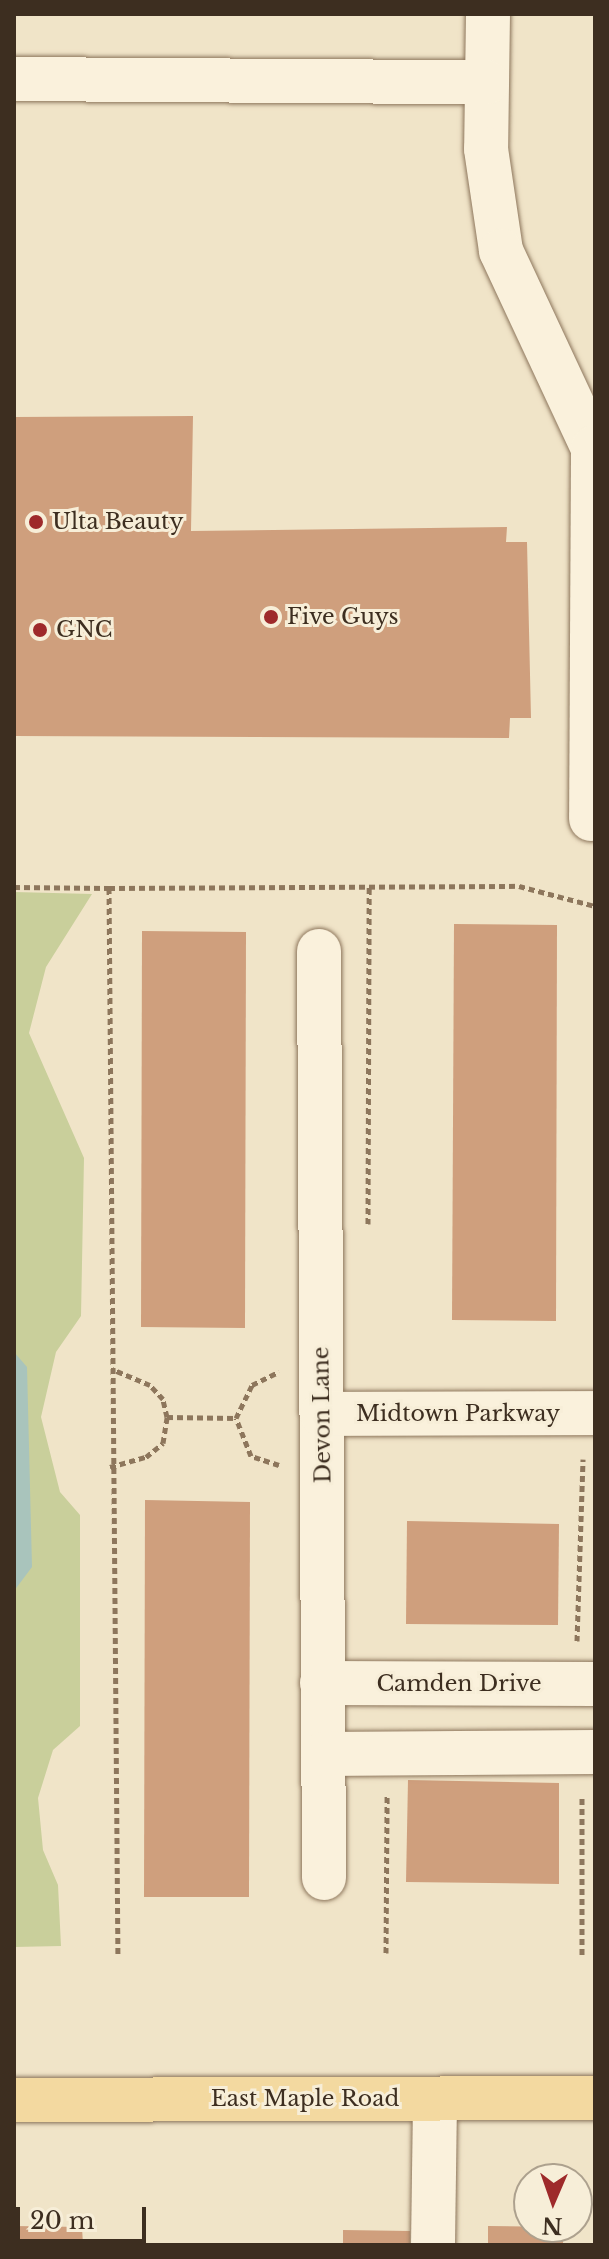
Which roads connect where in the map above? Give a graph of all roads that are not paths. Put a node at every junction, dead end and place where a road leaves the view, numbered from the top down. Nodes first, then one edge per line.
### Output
1 (488, 14) edge
2 (14, 79) edge
3 (487, 82) junction
4 (591, 819) dead end
5 (319, 951) dead end
6 (595, 1413) edge
7 (322, 1414) junction
8 (585, 1671) edge
9 (322, 1683) junction
10 (323, 1754) junction
11 (588, 1769) edge
12 (324, 1878) dead end
13 (595, 2098) edge
14 (14, 2100) edge
15 (435, 2100) junction
16 (433, 2245) edge

1 - 3 street
2 - 3 street
3 - 4 street
5 - 7 street, Devon Lane
6 - 7 street, Midtown Parkway
7 - 9 street, Devon Lane
8 - 9 street, Camden Drive
9 - 10 street, Devon Lane
10 - 11 street
10 - 12 street, Devon Lane
13 - 15 main road, East Maple Road
14 - 15 main road, East Maple Road
15 - 16 street

